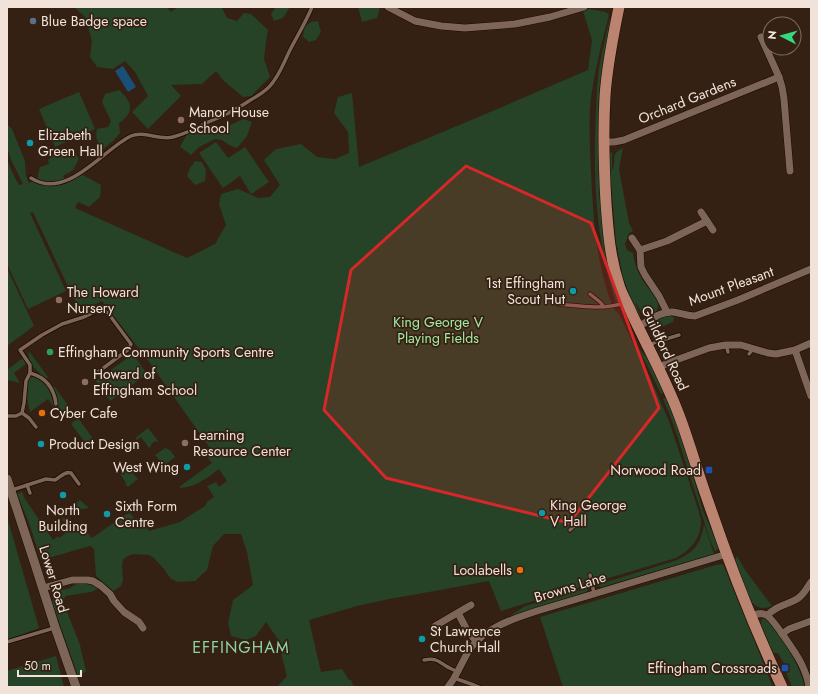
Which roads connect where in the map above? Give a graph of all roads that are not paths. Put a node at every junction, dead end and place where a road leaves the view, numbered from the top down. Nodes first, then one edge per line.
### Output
1 (312, 7) edge
2 (388, 7) edge
3 (584, 7) edge
4 (619, 7) edge
5 (761, 37) dead end
6 (779, 77) junction
7 (604, 142) junction
8 (790, 171) dead end
9 (31, 178) dead end
10 (701, 212) dead end
11 (708, 221) junction
12 (713, 230) dead end
13 (632, 238) dead end
14 (640, 250) junction
15 (811, 269) edge
16 (590, 294) dead end
17 (627, 303) junction
18 (558, 304) dead end
19 (604, 307) junction
20 (667, 312) junction
21 (650, 320) junction
22 (638, 327) junction
23 (679, 334) dead end
24 (660, 340) junction
25 (811, 343) edge
26 (647, 347) junction
27 (795, 350) junction
28 (658, 368) junction
29 (98, 372) dead end
30 (30, 373) junction
31 (811, 396) edge
32 (56, 404) dead end
33 (22, 413) junction
34 (7, 416) edge
35 (36, 427) dead end
36 (7, 479) edge
37 (79, 484) dead end
38 (27, 485) junction
39 (11, 490) junction
40 (30, 493) dead end
41 (574, 526) dead end
42 (570, 530) dead end
43 (727, 554) junction
44 (590, 575) dead end
45 (811, 582) edge
46 (43, 588) junction
47 (594, 593) junction
48 (471, 605) dead end
49 (458, 613) junction
50 (768, 615) junction
51 (751, 616) junction
52 (811, 621) edge
53 (435, 626) dead end
54 (55, 627) junction
55 (143, 628) dead end
56 (782, 634) junction
57 (476, 641) junction
58 (7, 642) edge
59 (424, 660) dead end
60 (456, 675) junction
61 (76, 687) edge
62 (448, 687) edge
63 (478, 687) edge
64 (782, 687) edge
65 (809, 687) edge

1 - 9 lane
2 - 3 street
4 - 7 main road, Guildford Road
5 - 6 street
6 - 7 street, Orchard Gardens
6 - 8 street
7 - 17 main road, Guildford Road
10 - 11 street
11 - 12 street
11 - 14 street
13 - 14 street
14 - 20 street
15 - 20 street, Mount Pleasant
16 - 19 lane
17 - 19 lane
17 - 22 main road, Guildford Road
18 - 19 lane
20 - 21 street
21 - 22 street
21 - 24 lane
22 - 26 main road, Guildford Road
23 - 24 lane
24 - 26 lane
25 - 27 street
26 - 28 main road, Guildford Road
27 - 28 street
27 - 31 street
28 - 43 main road, Guildford Road
29 - 30 lane
30 - 32 lane
30 - 33 lane
33 - 34 lane
33 - 35 lane
36 - 39 street, Lower Road
37 - 38 lane
38 - 39 lane
38 - 40 lane
39 - 46 street, Lower Road
41 - 42 lane
43 - 47 street, Browns Lane
43 - 51 main road, Guildford Road
44 - 47 lane
45 - 50 street
46 - 54 street, Lower Road
46 - 55 street
47 - 57 street, Browns Lane
48 - 49 street
49 - 53 street
49 - 57 street
50 - 51 street
50 - 56 street
51 - 64 main road, Guildford Road
52 - 56 street
54 - 58 lane
54 - 61 street, Lower Road
56 - 65 street
57 - 60 street, Browns Lane
59 - 60 lane
60 - 62 street, Browns Lane
60 - 63 lane

